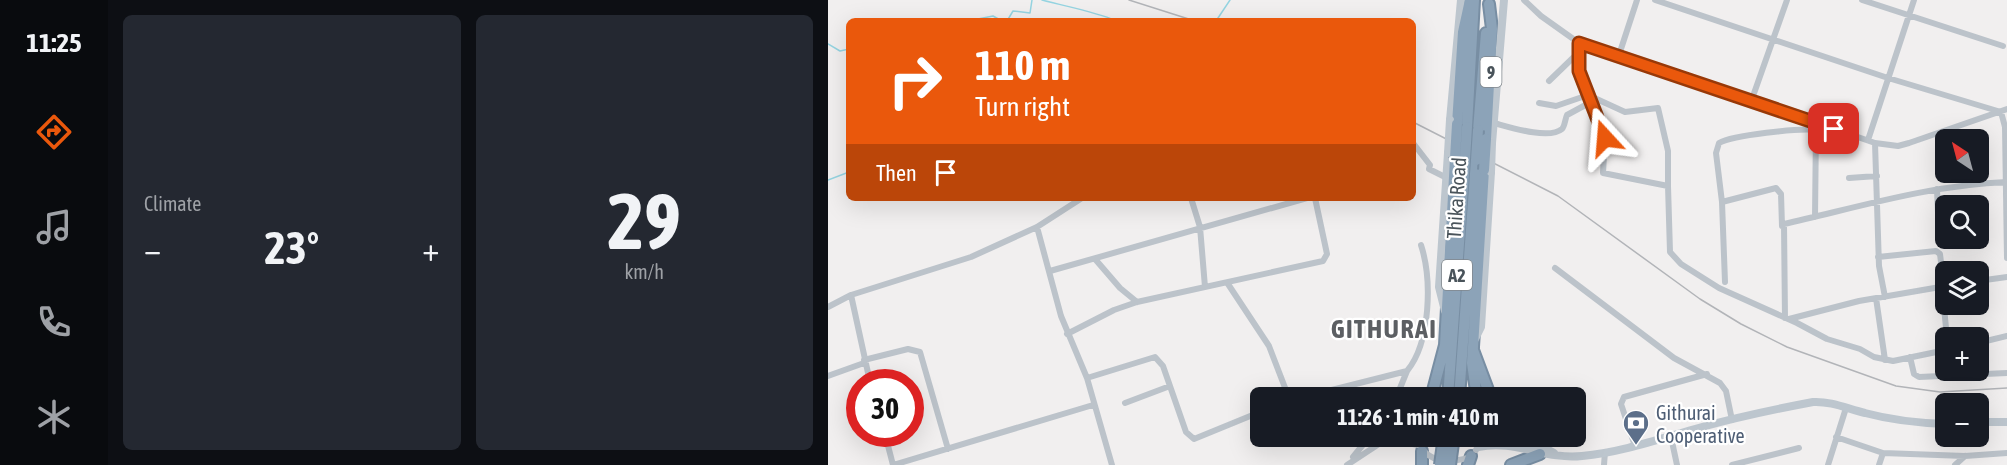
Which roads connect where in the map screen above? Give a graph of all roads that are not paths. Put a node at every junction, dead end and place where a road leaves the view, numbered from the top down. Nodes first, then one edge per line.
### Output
1 (1461, 0) edge
2 (1472, 0) edge
3 (1504, 0) edge
4 (1524, 0) edge
5 (1638, 0) edge
6 (1655, 0) edge
7 (1787, 0) edge
8 (1862, 0) edge
9 (1914, 0) edge
10 (1489, 2) edge
11 (1909, 15) junction
12 (1773, 38) junction
13 (1579, 43) junction
14 (2003, 46) dead end
15 (1579, 52) junction
16 (1619, 55) junction
17 (1888, 78) junction
18 (1549, 81) dead end
19 (1588, 95) junction
20 (1752, 99) junction
21 (1591, 102) junction
22 (1539, 103) dead end
23 (2004, 111) edge
24 (1494, 123) junction
25 (1463, 125) junction
26 (1816, 126) junction
27 (1489, 141) junction
28 (1872, 141) junction
29 (1416, 146) edge
30 (1461, 158) junction
31 (1877, 176) junction
32 (1447, 178) junction
33 (1849, 178) dead end
34 (2007, 182) edge
35 (1668, 186) junction
36 (1937, 189) junction
37 (1937, 195) edge
38 (1878, 200) junction
39 (1077, 201) edge
40 (1192, 201) edge
41 (1296, 201) edge
42 (1316, 201) edge
43 (1722, 202) junction
44 (1815, 217) junction
45 (1782, 226) junction
46 (1037, 227) junction
47 (1200, 227) junction
48 (2007, 244) edge
49 (1421, 245) dead end
50 (1878, 256) junction
51 (2007, 258) edge
52 (1095, 259) junction
53 (1941, 261) edge
54 (1555, 268) dead end
55 (1050, 271) junction
56 (2007, 277) edge
57 (1989, 279) edge
58 (1725, 282) dead end
59 (1228, 284) junction
60 (1204, 287) junction
61 (1935, 289) edge
62 (851, 295) junction
63 (1885, 297) junction
64 (1876, 298) junction
65 (1137, 302) junction
66 (828, 307) edge
67 (1446, 315) junction
68 (1787, 318) junction
69 (1067, 334) junction
70 (2007, 336) edge
71 (1989, 340) edge
72 (1473, 346) junction
73 (1935, 352) edge
74 (1910, 357) junction
75 (1885, 360) junction
76 (864, 362) junction
77 (866, 369) edge
78 (1407, 370) junction
79 (2007, 373) edge
80 (1707, 374) junction
81 (828, 376) edge
82 (1087, 378) junction
83 (1170, 386) junction
84 (1285, 387) edge
85 (1342, 387) edge
86 (1400, 387) edge
87 (1434, 387) edge
88 (1454, 387) edge
89 (1475, 387) edge
90 (1487, 387) edge
91 (1125, 403) dead end
92 (1093, 405) junction
93 (1846, 408) junction
94 (1250, 416) edge
95 (1732, 420) junction
96 (1989, 422) edge
97 (2007, 422) edge
98 (1935, 424) edge
99 (1671, 437) junction
100 (1836, 437) junction
101 (1635, 446) junction
102 (888, 447) edge
103 (1361, 447) edge
104 (1375, 447) edge
105 (1417, 447) edge
106 (1442, 447) edge
107 (1452, 447) edge
108 (1478, 447) edge
109 (1516, 447) edge
110 (1543, 447) edge
111 (1420, 448) junction
112 (1799, 448) dead end
113 (948, 449) junction
114 (1605, 452) junction
115 (1883, 453) junction
116 (2007, 453) edge
117 (1540, 454) junction
118 (1557, 455) junction
119 (1965, 456) junction
120 (1470, 461) edge
121 (893, 465) edge
122 (1112, 465) edge
123 (1346, 465) edge
124 (1422, 465) edge
125 (1440, 465) edge
126 (1450, 465) edge
127 (1511, 465) edge
128 (1604, 465) edge
129 (1677, 465) edge
130 (1732, 465) edge
131 (1828, 465) edge
132 (1879, 465) edge
133 (1955, 465) edge

1 - 25 street, Thika Road
2 - 25 highway, Thika Road / A2
3 - 24 street, Thika Road
4 - 13 street
5 - 16 street
6 - 12 street
7 - 12 street
8 - 11 street
9 - 11 street
10 - 25 highway, Thika Road / A2
10 - 27 highway, 9
11 - 14 street
11 - 17 street
12 - 17 street
12 - 20 street
13 - 15 street
13 - 16 street
15 - 18 street
15 - 19 street
16 - 20 street
17 - 23 street
17 - 28 street
19 - 21 street
19 - 22 street
19 - 35 street
20 - 26 street
21 - 24 street
21 - 35 street
23 - 28 street
23 - 34 street
24 - 27 street, Thika Road
25 - 30 highway, Thika Road / A2, bridge
25 - 30 street, Thika Road, bridge
26 - 28 street
26 - 43 street
26 - 44 street
27 - 72 highway, 9, bridge
28 - 31 street
29 - 32 street
30 - 32 street, Thika Road
30 - 67 highway
30 - 88 highway, Thika Road / A2
31 - 33 street
31 - 38 street
32 - 67 street, Thika Road
34 - 36 street
34 - 48 street
35 - 68 street
36 - 37 street
36 - 38 street
38 - 44 street
38 - 50 street
39 - 46 street
40 - 47 street
41 - 47 street
42 - 59 street
43 - 45 street
43 - 58 street
44 - 45 street
45 - 68 street
46 - 55 street
46 - 62 street
47 - 52 street
47 - 60 street
48 - 51 street
49 - 78 street
50 - 53 street
50 - 63 street
52 - 55 street
52 - 65 street
54 - 80 street
55 - 69 street
56 - 57 street
59 - 60 street
59 - 84 street
60 - 65 street
61 - 63 street
62 - 66 street
62 - 76 street
63 - 64 street
64 - 68 street
64 - 75 street
65 - 69 street
67 - 87 highway
68 - 75 street
69 - 82 street
70 - 71 street
72 - 89 highway, 9
72 - 90 highway
73 - 74 street
74 - 75 street
74 - 79 street
76 - 77 street
76 - 81 street
76 - 113 street
78 - 85 street
78 - 86 street
80 - 95 street
80 - 101 street
82 - 83 street
82 - 92 street
83 - 91 street
83 - 94 street
92 - 113 street
92 - 122 street
93 - 95 street
93 - 98 street
93 - 100 street
95 - 99 street
96 - 97 street
99 - 101 street
99 - 129 street
100 - 115 street
100 - 131 street
101 - 114 street
102 - 121 street
103 - 123 street
104 - 123 street
105 - 111 street
106 - 125 highway, bridge
107 - 126 highway, bridge
108 - 120 street
109 - 117 street
110 - 118 street
111 - 120 street
111 - 124 highway
112 - 130 street
113 - 121 street
114 - 118 street
114 - 128 street
115 - 119 street
115 - 132 street
116 - 119 street
117 - 118 street
117 - 127 highway
119 - 133 street

